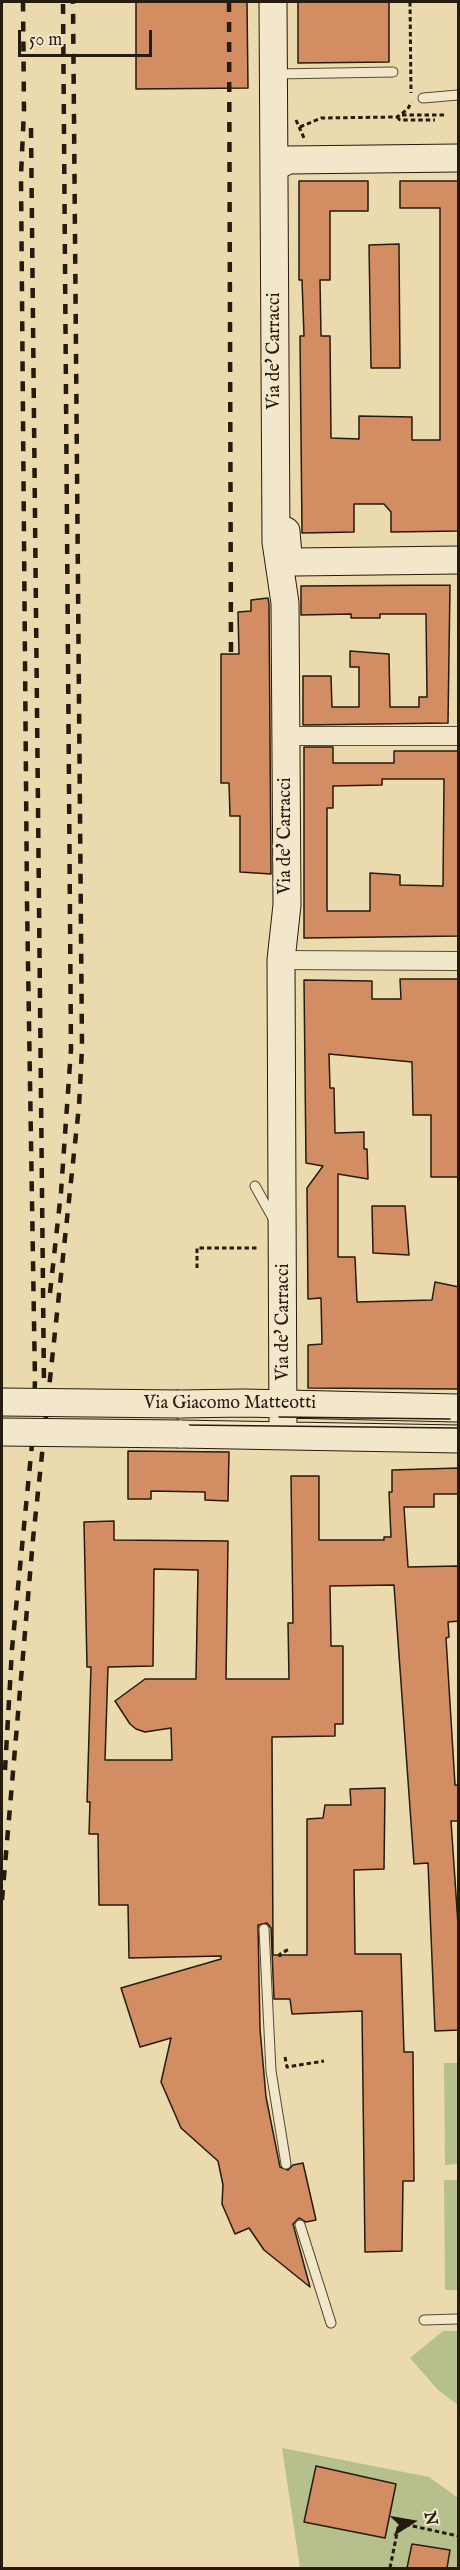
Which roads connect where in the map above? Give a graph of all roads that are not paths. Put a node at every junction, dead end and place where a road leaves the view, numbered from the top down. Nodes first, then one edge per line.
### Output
1 (273, 2) edge
2 (393, 72) dead end
3 (274, 83) junction
4 (459, 95) edge
5 (423, 98) dead end
6 (306, 143) junction
7 (459, 158) edge
8 (275, 167) junction
9 (275, 237) junction
10 (459, 560) edge
11 (286, 736) junction
12 (459, 736) edge
13 (281, 960) junction
14 (459, 961) edge
15 (255, 1186) dead end
16 (283, 1234) junction
17 (2, 1402) edge
18 (284, 1403) junction
19 (459, 1408) edge
20 (2, 1432) edge
21 (284, 1436) junction
22 (459, 1438) edge
23 (264, 1929) dead end
24 (286, 2164) dead end
25 (300, 2225) dead end
26 (459, 2319) edge
27 (423, 2320) dead end
28 (331, 2323) dead end

1 - 3 street, Via de' Carracci
2 - 3 lane
3 - 6 street, Via de' Carracci
3 - 8 street, Via de' Carracci
4 - 5 lane
6 - 7 street
6 - 8 street
8 - 9 street, Via de' Carracci
9 - 10 street, Via de' Carracci
9 - 11 street, Via de' Carracci
11 - 12 street
11 - 13 street, Via de' Carracci
13 - 14 street
13 - 16 street, Via de' Carracci
15 - 16 lane
16 - 18 street, Via de' Carracci
17 - 18 street, Via Giacomo Matteotti, bridge
18 - 19 street, Via Giacomo Matteotti
18 - 21 street, Via de' Carracci
20 - 21 street, Via Giacomo Matteotti, bridge
21 - 22 street, Via Giacomo Matteotti
23 - 24 lane
25 - 28 lane
26 - 27 lane

